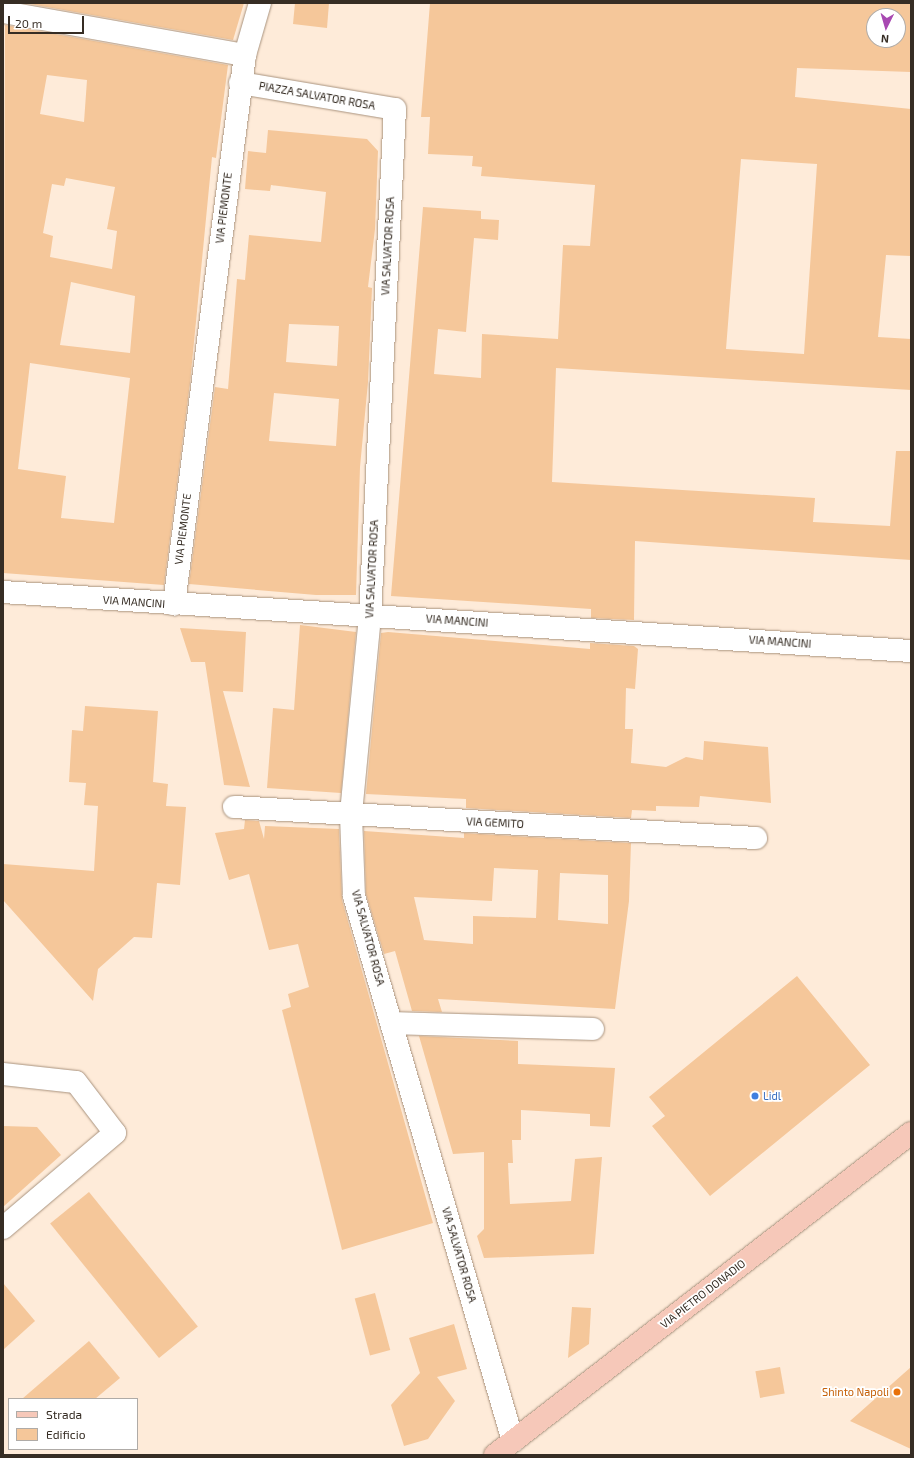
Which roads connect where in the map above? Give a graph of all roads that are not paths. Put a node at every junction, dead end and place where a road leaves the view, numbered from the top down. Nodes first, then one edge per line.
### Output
1 (260, 3) edge
2 (3, 12) edge
3 (245, 56) junction
4 (240, 83) junction
5 (395, 109) joint
6 (3, 592) edge
7 (174, 604) junction
8 (370, 616) junction
9 (911, 651) edge
10 (234, 806) dead end
11 (351, 816) junction
12 (756, 838) dead end
13 (392, 1023) junction
14 (593, 1029) dead end
15 (3, 1074) edge
16 (911, 1132) edge
17 (911, 1150) edge
18 (888, 1152) junction
19 (3, 1228) edge
20 (513, 1441) junction
21 (495, 1455) edge

1 - 3 street, VIA PIEMONTE
2 - 3 street
3 - 4 street, VIA PIEMONTE
4 - 5 street, PIAZZA SALVATOR ROSA
4 - 7 street, VIA PIEMONTE
5 - 8 street, VIA SALVATOR ROSA
6 - 7 street, VIA MANCINI
7 - 8 street, VIA MANCINI
8 - 9 street, VIA MANCINI
8 - 11 street, VIA SALVATOR ROSA
10 - 11 street, VIA GEMITO
11 - 12 street, VIA GEMITO
11 - 13 street, VIA SALVATOR ROSA
13 - 14 street
13 - 20 street, VIA SALVATOR ROSA
15 - 19 street
16 - 18 main road, VIA PIETRO DONADIO
17 - 18 main road
18 - 20 main road, VIA PIETRO DONADIO
20 - 21 main road, VIA PIETRO DONADIO

